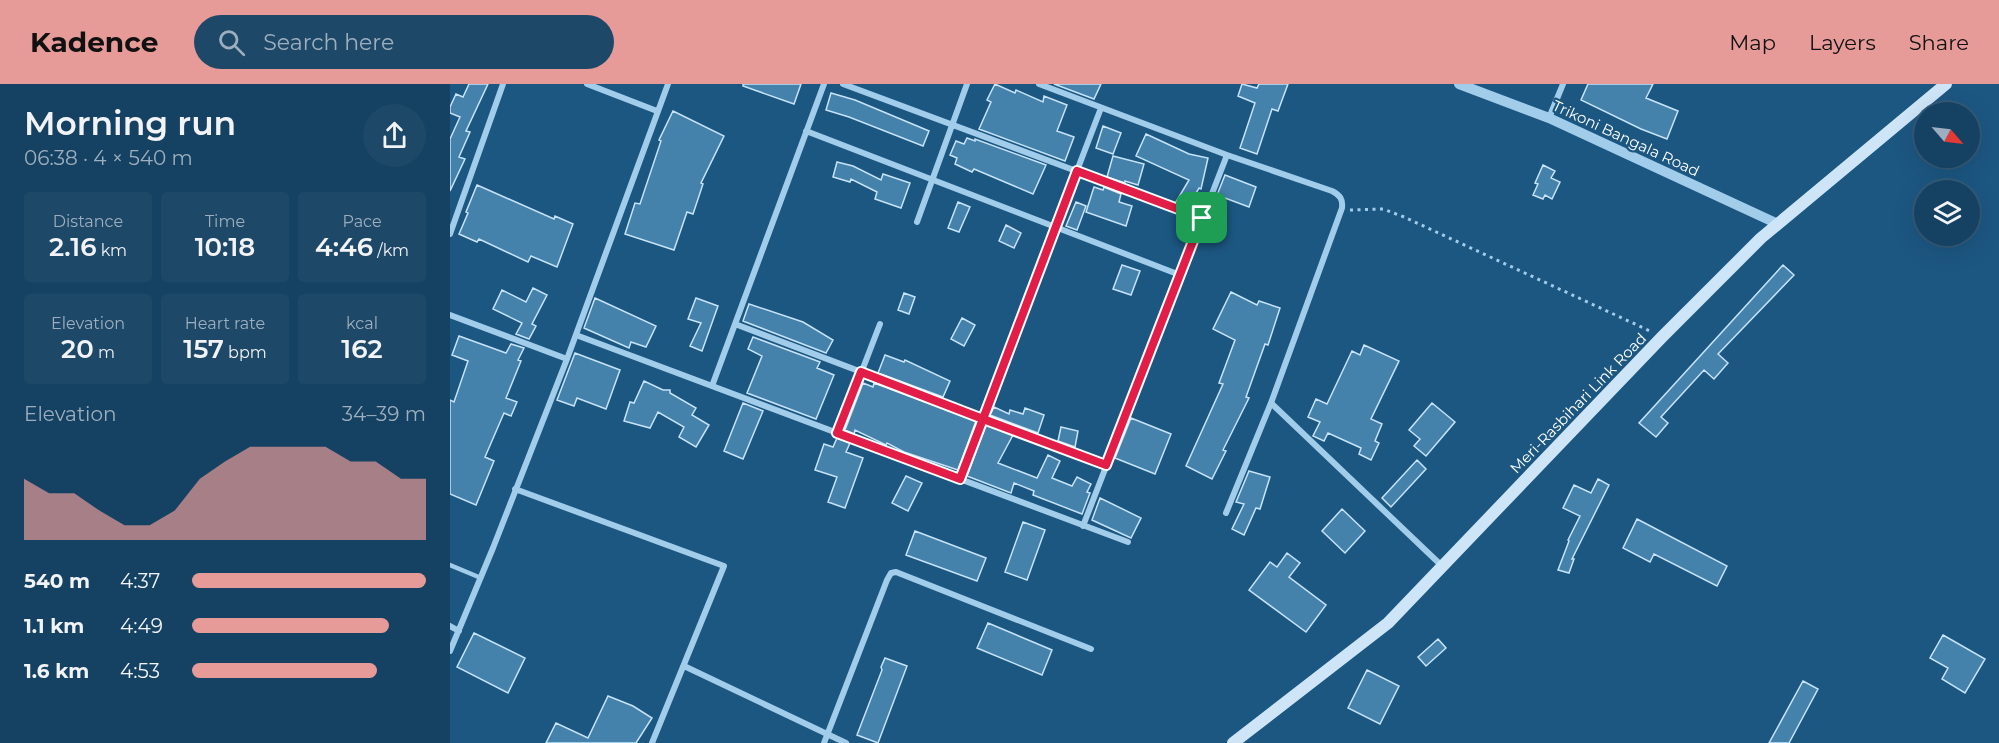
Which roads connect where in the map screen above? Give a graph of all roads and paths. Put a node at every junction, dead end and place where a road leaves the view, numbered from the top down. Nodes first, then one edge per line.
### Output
1 (503, 84) edge
2 (587, 84) edge
3 (668, 84) edge
4 (824, 84) edge
5 (843, 84) edge
6 (967, 84) edge
7 (1039, 84) edge
8 (1459, 84) edge
9 (1563, 84) edge
10 (1946, 84) edge
11 (1101, 108) junction
12 (657, 111) junction
13 (1549, 118) junction
14 (952, 125) junction
15 (806, 131) junction
16 (1227, 155) junction
17 (1077, 171) junction
18 (932, 180) junction
19 (1340, 213) junction
20 (1202, 218) junction
21 (917, 222) dead end
22 (1778, 224) junction
23 (1056, 227) junction
24 (450, 234) edge
25 (1042, 262) joint
26 (1180, 275) junction
27 (450, 315) edge
28 (735, 324) junction
29 (879, 324) dead end
30 (576, 335) junction
31 (1662, 337) junction
32 (567, 359) junction
33 (861, 372) junction
34 (997, 381) joint
35 (712, 386) junction
36 (1271, 403) junction
37 (983, 419) junction
38 (837, 433) junction
39 (1106, 465) junction
40 (960, 479) junction
41 (516, 489) junction
42 (1226, 513) dead end
43 (1083, 526) junction
44 (1128, 542) dead end
45 (450, 565) edge
46 (1442, 566) junction
47 (481, 578) junction
48 (450, 626) edge
49 (459, 631) junction
50 (1091, 649) dead end
51 (450, 651) edge
52 (684, 666) junction
53 (828, 735) junction
54 (652, 743) edge
55 (824, 743) edge
56 (846, 743) edge
57 (1233, 743) edge

1 - 24 street
2 - 12 street
3 - 12 street
4 - 15 street
5 - 14 street
6 - 14 street
7 - 11 street
8 - 13 street, Trikoni Bangala Road
9 - 13 street
10 - 22 main road, Meri-Rasbihari Link Road
11 - 16 street
11 - 17 street
12 - 30 street
13 - 22 street, Trikoni Bangala Road
14 - 17 street
14 - 18 street
15 - 18 street
15 - 28 street
16 - 19 street
16 - 20 street
17 - 20 street
17 - 23 street
18 - 21 street
18 - 23 street
19 - 31 path
19 - 36 street
20 - 26 street
22 - 31 main road, Meri-Rasbihari Link Road
23 - 25 street
23 - 26 street
25 - 34 lane
26 - 39 street
27 - 32 street
28 - 33 street
28 - 35 street
29 - 33 street
30 - 32 street
30 - 35 street
31 - 46 main road, Meri-Rasbihari Link Road
32 - 41 street
33 - 37 street
33 - 38 street
34 - 37 street
35 - 38 street
36 - 42 street
36 - 46 street
37 - 39 street
37 - 40 street
38 - 40 street
39 - 43 street
40 - 43 street
41 - 47 street
41 - 52 street
43 - 44 street
45 - 47 lane
46 - 57 main road, Meri-Rasbihari Link Road
47 - 49 street
48 - 49 street
49 - 51 street
50 - 53 street
52 - 53 street
52 - 54 street
53 - 55 street
53 - 56 street

